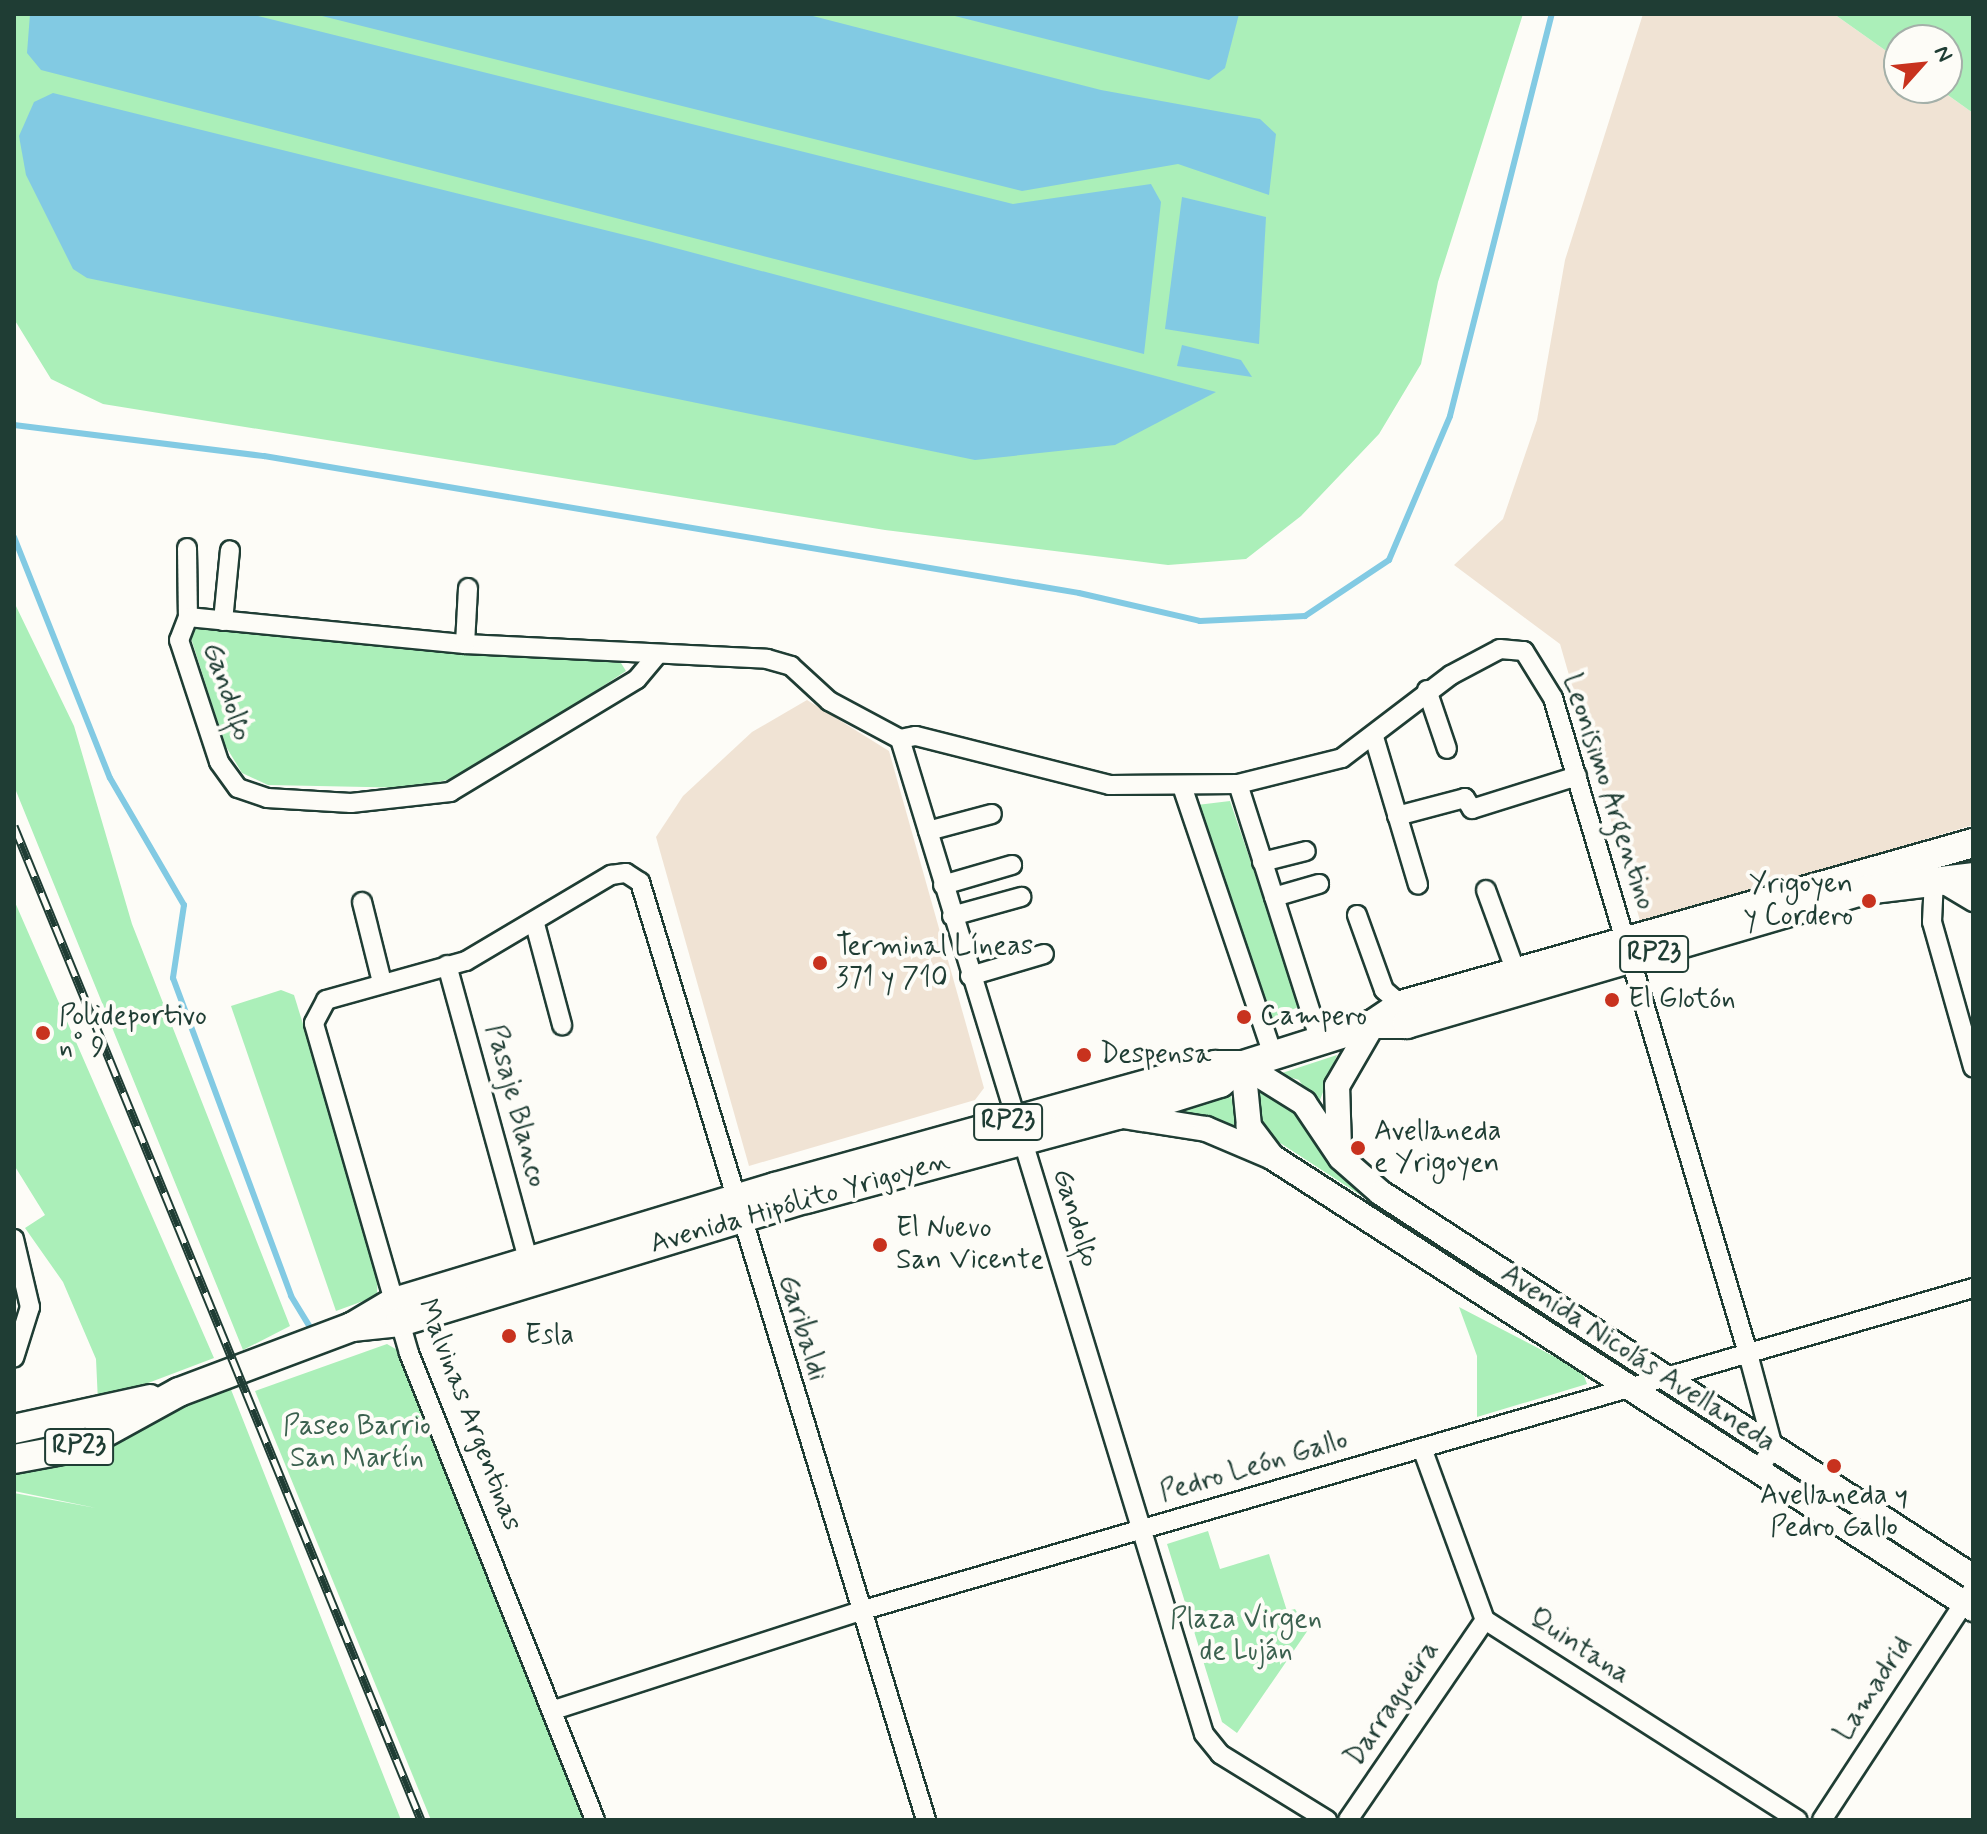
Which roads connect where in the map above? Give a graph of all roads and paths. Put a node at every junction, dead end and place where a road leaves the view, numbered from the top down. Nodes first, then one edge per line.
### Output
1 (187, 548) dead end
2 (230, 550) dead end
3 (468, 588) dead end
4 (188, 617) junction
5 (223, 621) junction
6 (465, 644) junction
7 (657, 655) junction
8 (1427, 690) junction
9 (1374, 737) dead end
10 (900, 739) junction
11 (1447, 749) dead end
12 (1577, 776) junction
13 (1238, 784) junction
14 (1183, 789) junction
15 (992, 814) dead end
16 (1397, 816) junction
17 (928, 831) junction
18 (1973, 843) edge
19 (1306, 851) dead end
20 (1262, 862) junction
21 (1012, 865) dead end
22 (1930, 866) junction
23 (1973, 877) edge
24 (1319, 884) dead end
25 (943, 885) junction
26 (1418, 885) dead end
27 (1486, 890) dead end
28 (1021, 897) dead end
29 (1274, 897) junction
30 (362, 902) dead end
31 (1973, 902) edge
32 (1357, 915) dead end
33 (952, 916) junction
34 (535, 924) junction
35 (1630, 950) junction
36 (1044, 954) dead end
37 (447, 965) junction
38 (1516, 972) junction
39 (970, 976) junction
40 (382, 982) junction
41 (1401, 1005) junction
42 (1373, 1024) junction
43 (562, 1025) dead end
44 (1320, 1041) junction
45 (1273, 1055) junction
46 (1243, 1065) junction
47 (1973, 1067) edge
48 (1118, 1115) junction
49 (1019, 1130) junction
50 (1272, 1157) junction
51 (1341, 1158) junction
52 (736, 1208) junction
53 (14, 1239) edge
54 (529, 1262) junction
55 (1973, 1288) edge
56 (397, 1312) junction
57 (1747, 1350) junction
58 (14, 1358) edge
59 (1662, 1375) junction
60 (1625, 1386) junction
61 (179, 1392) junction
62 (14, 1429) edge
63 (1773, 1447) junction
64 (1422, 1448) junction
65 (14, 1459) edge
66 (1758, 1471) junction
67 (1141, 1529) junction
68 (1973, 1577) edge
69 (1970, 1600) edge
70 (860, 1611) junction
71 (1485, 1620) junction
72 (554, 1710) junction
73 (595, 1820) edge
74 (926, 1820) edge
75 (1327, 1820) edge
76 (1348, 1820) edge
77 (1798, 1820) edge
78 (1822, 1820) edge

1 - 4 street
2 - 5 street
3 - 6 street
4 - 5 street, Gandolfo
4 - 7 street, Gandolfo
5 - 6 street, Gandolfo
6 - 7 street, Gandolfo
7 - 10 street, Gandolfo
8 - 11 street
8 - 12 street, Leonisimo Argentino
8 - 13 street, Leonisimo Argentino
9 - 16 street
10 - 14 street, Leonisimo Argentino
10 - 17 street, Gandolfo
12 - 16 street
12 - 35 street, Leonisimo Argentino
13 - 14 street, Leonisimo Argentino
13 - 20 street
14 - 45 street
15 - 17 street
16 - 26 street
17 - 25 street, Gandolfo
18 - 22 main road, Avenida Hipólito Yrigoyen / RP23
19 - 20 street
20 - 29 street
21 - 25 street
22 - 23 main road, Avenida Hipólito Yrigoyen / RP23
22 - 31 street
22 - 35 main road, Avenida Hipólito Yrigoyen / RP23
22 - 47 street
24 - 29 street
25 - 33 street, Gandolfo
27 - 38 street
28 - 33 street
29 - 44 street
30 - 40 street
32 - 41 street
33 - 39 street, Gandolfo
34 - 37 street
34 - 43 street
34 - 52 street, Garibaldi
35 - 38 main road, Avenida Hipólito Yrigoyen / RP23
35 - 42 main road, Avenida Hipólito Yrigoyen / RP23
35 - 57 street, Leonisimo Argentino
36 - 39 street
37 - 40 street
37 - 54 street, Pasaje Blanco
38 - 41 main road, Avenida Hipólito Yrigoyen / RP23
39 - 49 street, Gandolfo
40 - 56 street, Malvinas Argentinas
41 - 42 main road, Avenida Hipólito Yrigoyen / RP23
42 - 44 main road, Avenida Hipólito Yrigoyen / RP23
42 - 51 main road
44 - 45 main road, Avenida Hipólito Yrigoyen / RP23
45 - 46 main road, Avenida Hipólito Yrigoyen / RP23
46 - 48 main road, Avenida Hipólito Yrigoyen / RP23
46 - 49 main road, Avenida Hipólito Yrigoyen / RP23
46 - 50 main road, Avenida Nicolás Avellaneda
46 - 51 main road, Avenida Nicolás Avellaneda
48 - 49 main road, Avenida Hipólito Yrigoyen / RP23
48 - 50 main road, Avenida Nicolás Avellaneda
49 - 52 main road, Avenida Hipólito Yrigoyen / RP23
49 - 67 street, Gandolfo
50 - 60 main road, Avenida Nicolás Avellaneda
51 - 59 main road, Avenida Nicolás Avellaneda
52 - 54 main road, Avenida Hipólito Yrigoyen / RP23
52 - 56 main road, Avenida Hipólito Yrigoyen / RP23
52 - 70 street, Garibaldi
53 - 58 street
54 - 56 main road, Avenida Hipólito Yrigoyen / RP23
55 - 57 street, Pedro León Gallo
56 - 61 main road, Avenida Hipólito Yrigoyen / RP23
56 - 72 street, Malvinas Argentinas
57 - 59 street, Pedro León Gallo
57 - 63 street, Leonisimo Argentino
59 - 60 street, Pedro León Gallo
59 - 63 main road, Avenida Nicolás Avellaneda
60 - 64 street, Pedro León Gallo
60 - 66 main road, Avenida Nicolás Avellaneda
61 - 62 main road, Avenida Hipólito Yrigoyen / RP23
61 - 65 main road, Avenida Hipólito Yrigoyen / RP23
63 - 66 street
63 - 68 main road, Avenida Nicolás Avellaneda
64 - 67 street, Pedro León Gallo
64 - 71 street, Quintana
66 - 69 main road, Avenida Nicolás Avellaneda
67 - 70 street, Pedro León Gallo
67 - 75 street, Gandolfo
69 - 78 street, Lamadrid
70 - 72 street, Pedro León Gallo
70 - 74 street, Garibaldi
71 - 76 street, Darragueira
71 - 77 street, Quintana
72 - 73 street, Malvinas Argentinas

